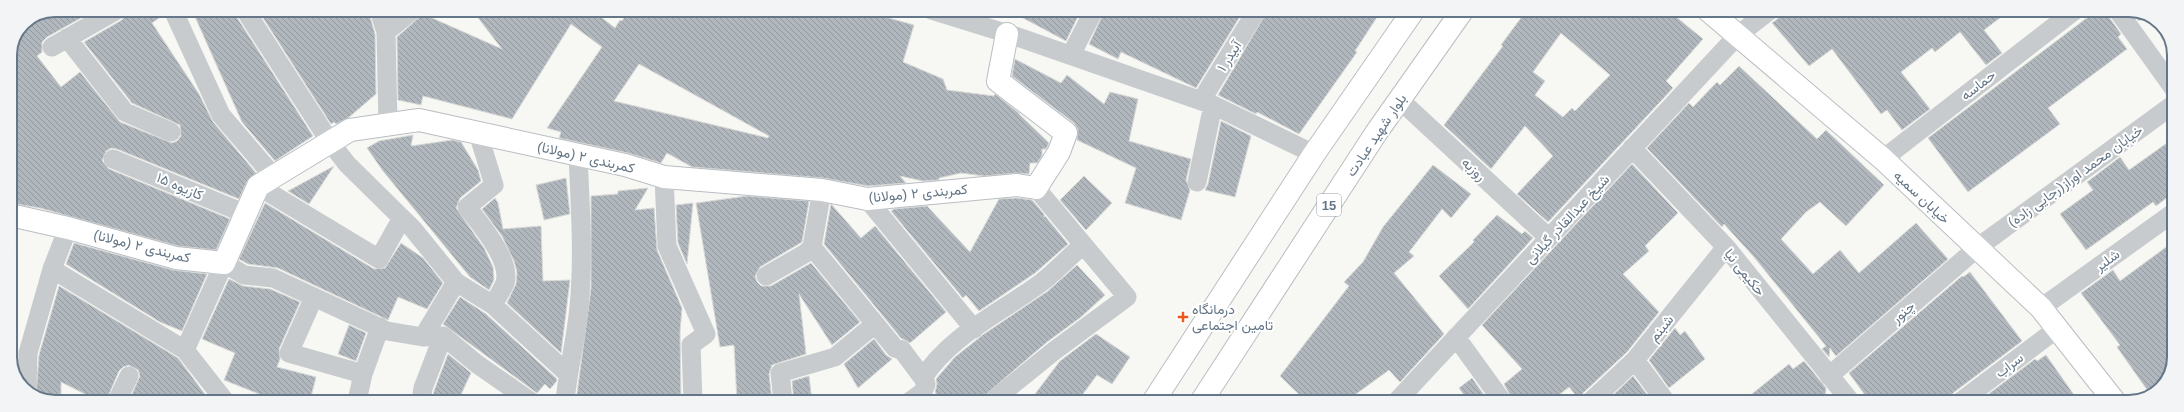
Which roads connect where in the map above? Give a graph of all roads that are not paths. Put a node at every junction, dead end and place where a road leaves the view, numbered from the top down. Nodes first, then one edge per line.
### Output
1 (105, 17) edge
2 (176, 17) edge
3 (250, 17) edge
4 (381, 17) edge
5 (404, 17) edge
6 (953, 17) edge
7 (1090, 17) edge
8 (1253, 17) edge
9 (1408, 17) edge
10 (1458, 17) edge
11 (1716, 17) edge
12 (1761, 17) edge
13 (2066, 17) edge
14 (2122, 17) edge
15 (386, 32) junction
16 (1007, 34) junction
17 (1738, 35) junction
18 (1071, 55) junction
19 (2167, 79) edge
20 (1400, 100) junction
21 (1207, 103) junction
22 (2167, 109) edge
23 (388, 124) junction
24 (170, 132) dead end
25 (478, 133) junction
26 (330, 142) junction
27 (1632, 148) junction
28 (578, 154) junction
29 (1314, 154) junction
30 (114, 159) dead end
31 (1883, 159) junction
32 (664, 177) junction
33 (266, 181) junction
34 (1197, 182) dead end
35 (1036, 188) junction
36 (822, 190) junction
37 (867, 199) junction
38 (246, 214) junction
39 (17, 217) edge
40 (2167, 217) edge
41 (402, 218) junction
42 (68, 228) junction
43 (1549, 238) junction
44 (1083, 245) junction
45 (812, 247) junction
46 (1726, 247) junction
47 (1977, 248) junction
48 (224, 263) junction
49 (52, 269) junction
50 (766, 276) dead end
51 (456, 282) junction
52 (314, 297) junction
53 (493, 304) junction
54 (2041, 308) junction
55 (876, 324) junction
56 (380, 327) junction
57 (2058, 328) junction
58 (974, 329) junction
59 (443, 336) junction
60 (423, 337) junction
61 (1456, 337) junction
62 (185, 350) junction
63 (1635, 360) junction
64 (567, 373) junction
65 (363, 374) junction
66 (129, 376) dead end
67 (1829, 376) junction
68 (27, 383) edge
69 (921, 393) edge
70 (120, 395) edge
71 (220, 395) edge
72 (358, 395) edge
73 (422, 395) edge
74 (521, 395) edge
75 (565, 395) edge
76 (693, 395) edge
77 (782, 395) edge
78 (1000, 395) edge
79 (1158, 395) edge
80 (1206, 395) edge
81 (1402, 395) edge
82 (1498, 395) edge
83 (1598, 395) edge
84 (1661, 395) edge
85 (1843, 395) edge
86 (1969, 395) edge
87 (2110, 395) edge

1 - 24 street
2 - 33 street
3 - 26 street
4 - 15 street
5 - 15 street
6 - 16 street
7 - 18 street
8 - 21 street, آبیدر ۱
9 - 29 street
10 - 20 street, بلوار شهید عبادت / 15
11 - 17 street, خیابان سمیه
12 - 17 street, شیخ عبدالقادر گیلانی
13 - 31 street, حماسه
14 - 19 street
15 - 23 street
16 - 18 street
16 - 35 street
17 - 27 street, شیخ عبدالقادر گیلانی
17 - 31 street, خیابان سمیه
18 - 21 street
20 - 43 street, روزبه
20 - 80 street, بلوار شهید عبادت / 15
21 - 29 street
21 - 34 street
22 - 47 street, خیابان محمد اوراز(رجایی زاده)
23 - 25 street, کمربندی ۲ (مولانا)
23 - 26 street, کمربندی ۲ (مولانا)
25 - 28 street, کمربندی ۲ (مولانا)
25 - 53 street
26 - 33 street, کمربندی ۲ (مولانا)
26 - 41 street
27 - 43 street, شیخ عبدالقادر گیلانی
27 - 46 street, حکیمی نیا
28 - 32 street, کمربندی ۲ (مولانا)
28 - 64 street
29 - 79 street
30 - 38 street, کازیوه ۱۵
31 - 47 street, خیابان سمیه
32 - 36 street, کمربندی ۲ (مولانا)
32 - 76 street
33 - 38 street
33 - 41 street
35 - 37 street, کمربندی ۲ (مولانا)
35 - 44 street
36 - 37 street, کمربندی ۲ (مولانا)
36 - 45 street
37 - 58 street
38 - 48 street
39 - 42 street, کمربندی ۲ (مولانا)
40 - 54 street, شلیر
41 - 51 street
42 - 48 street, کمربندی ۲ (مولانا)
42 - 49 street
43 - 61 street, شیخ عبدالقادر گیلانی
44 - 58 street
44 - 78 street
45 - 50 street
45 - 55 street
46 - 63 street, شبنم
46 - 67 street, حکیمی نیا
47 - 54 street, خیابان سمیه
47 - 67 street, چنور
48 - 52 street
48 - 62 street
49 - 62 street
49 - 68 street
51 - 53 street
51 - 60 street
52 - 56 street
52 - 65 street
53 - 64 street
54 - 57 street, خیابان سمیه
55 - 69 street
55 - 77 street
56 - 60 street
56 - 65 street
57 - 86 street, سراب
57 - 87 street, خیابان سمیه
58 - 69 street
59 - 60 street
59 - 73 street
59 - 74 street
61 - 81 street, شیخ عبدالقادر گیلانی
61 - 82 street
62 - 71 street
63 - 83 street, شبنم
63 - 84 street
64 - 75 street
65 - 72 street
66 - 70 street
67 - 85 street, حکیمی نیا

